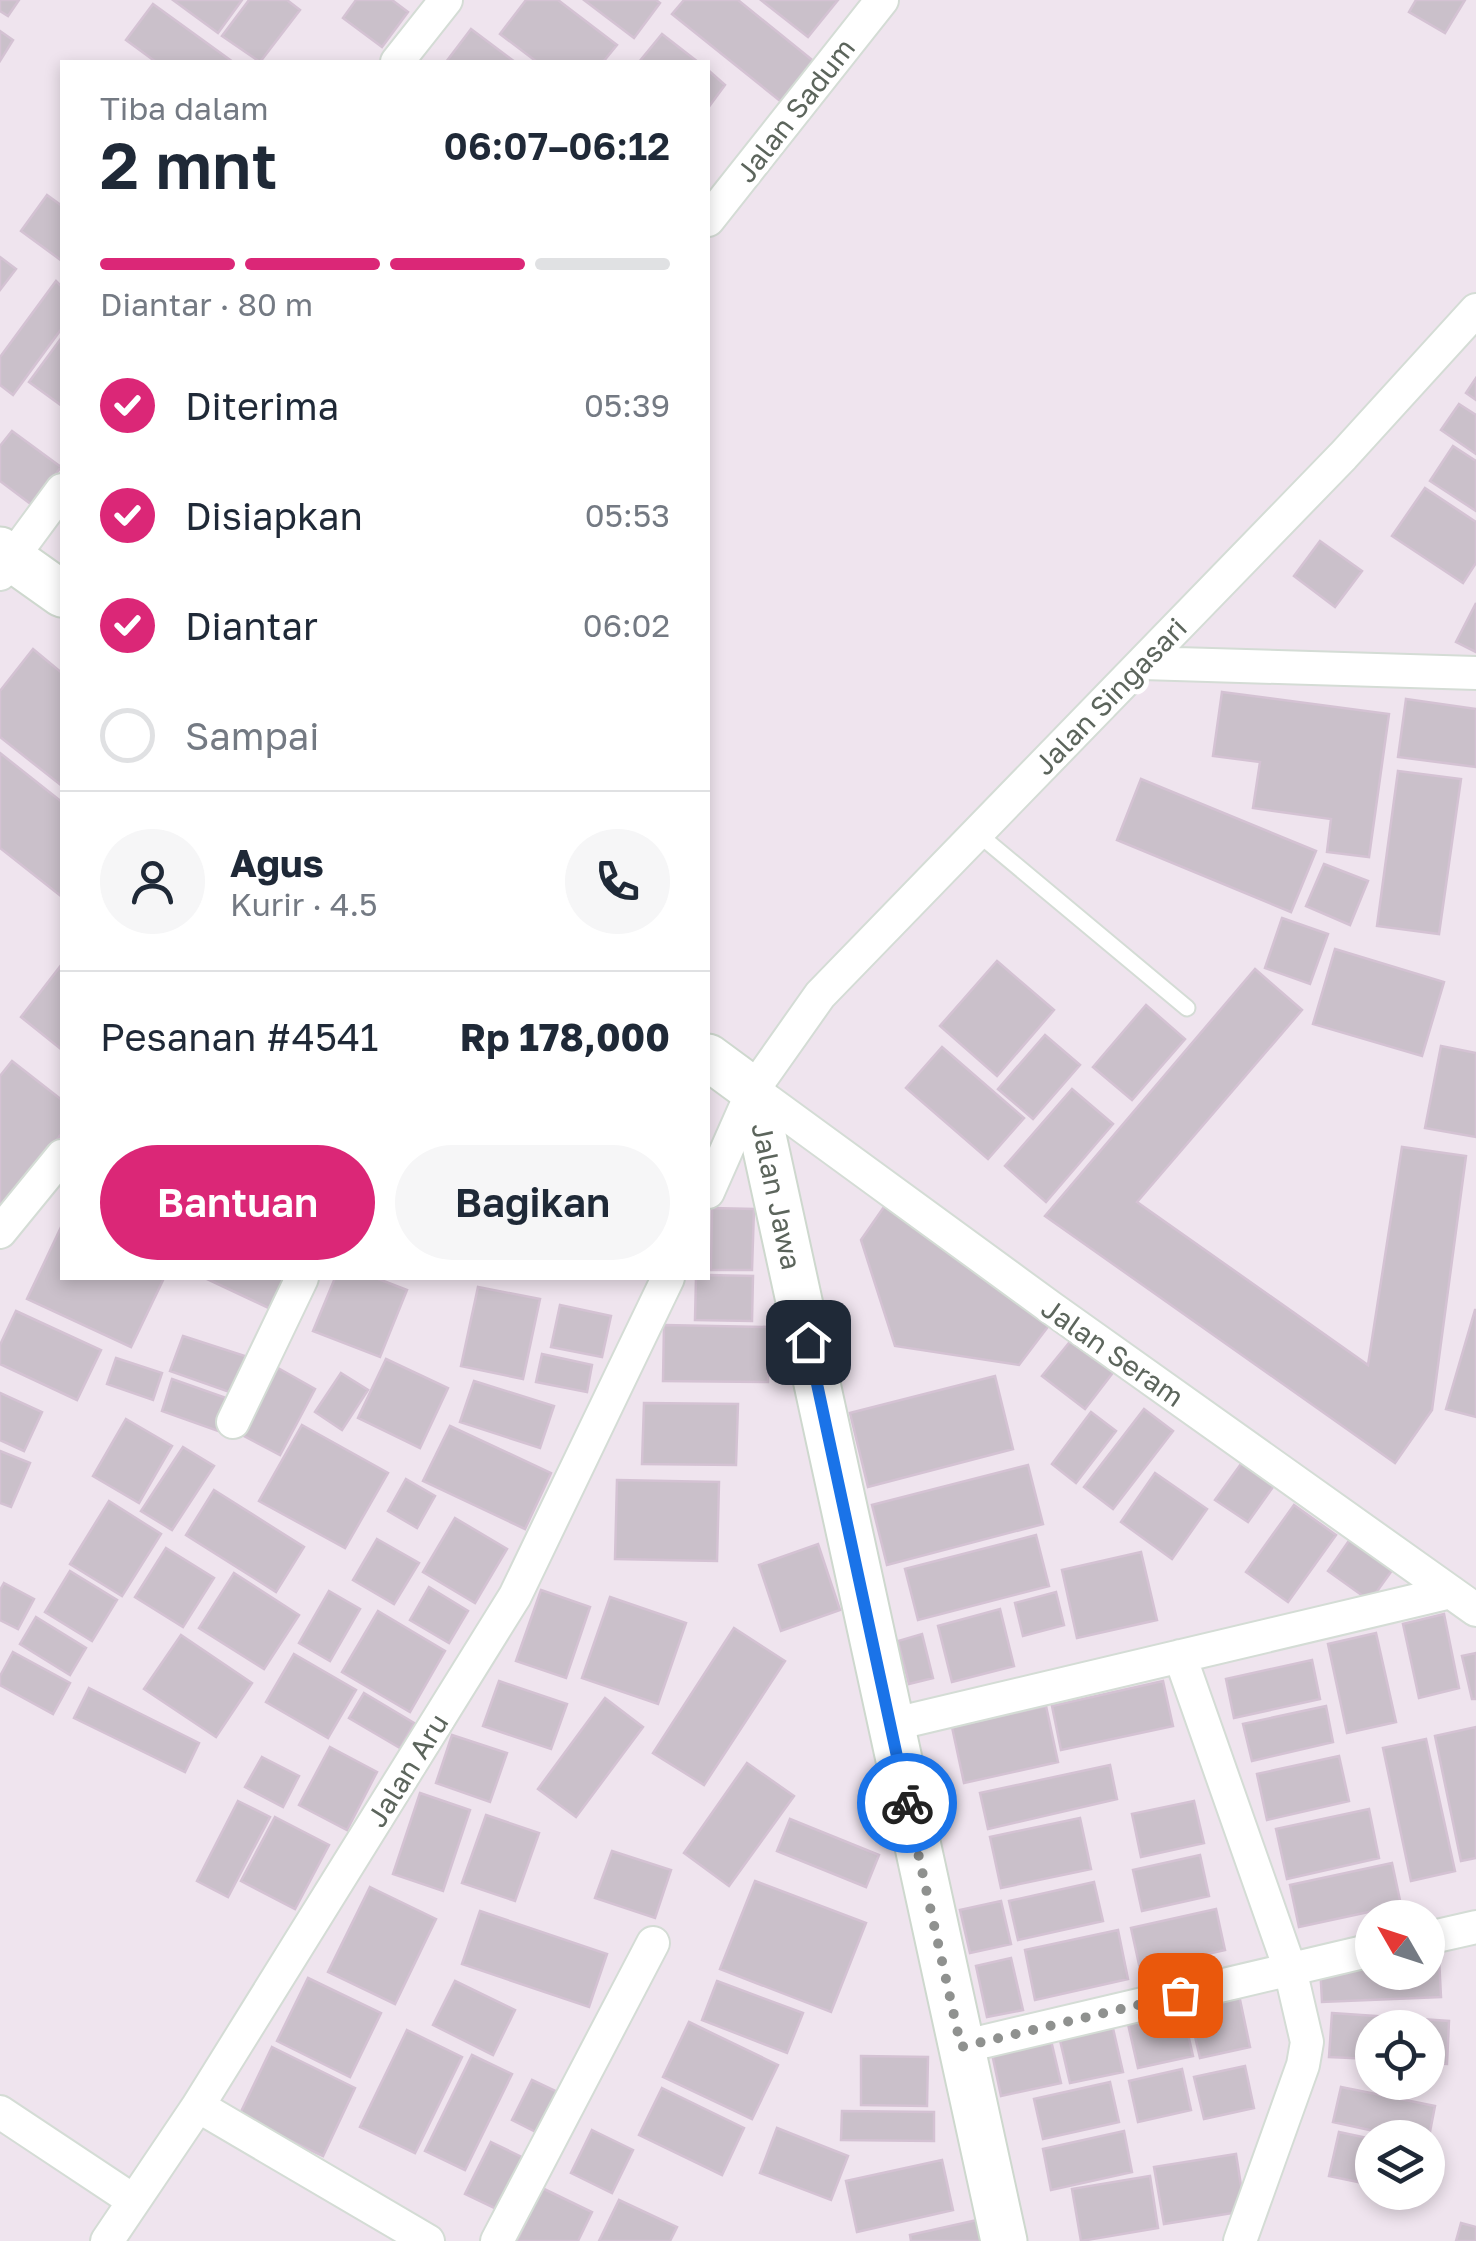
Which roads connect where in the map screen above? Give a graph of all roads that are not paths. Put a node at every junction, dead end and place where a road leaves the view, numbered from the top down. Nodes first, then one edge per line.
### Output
1 (446, 0) edge
2 (882, 0) edge
3 (399, 60) edge
4 (710, 217) edge
5 (1476, 310) edge
6 (60, 492) edge
7 (4, 561) edge
8 (60, 593) edge
9 (1143, 664) junction
10 (1476, 673) edge
11 (976, 832) junction
12 (1187, 1008) dead end
13 (710, 1058) edge
14 (753, 1090) junction
15 (60, 1158) edge
16 (710, 1187) edge
17 (0, 1232) edge
18 (301, 1280) edge
19 (667, 1280) edge
20 (233, 1422) dead end
21 (1463, 1601) edge
22 (1180, 1656) junction
23 (890, 1725) junction
24 (1476, 1926) edge
25 (1445, 1934) edge
26 (653, 1943) dead end
27 (1355, 1954) edge
28 (1290, 1969) junction
29 (961, 2047) junction
30 (198, 2106) junction
31 (0, 2112) edge
32 (134, 2201) junction
33 (106, 2241) edge
34 (428, 2241) edge
35 (497, 2241) edge
36 (1004, 2241) edge
37 (1240, 2241) edge

1 - 3 street
2 - 4 street, Jalan Sadum
5 - 9 street, Jalan Singasari
6 - 7 street
7 - 8 street
9 - 10 street
9 - 11 street, Jalan Singasari
11 - 12 lane
11 - 14 street, Jalan Singasari
13 - 14 street
14 - 16 street
14 - 21 street, Jalan Seram
14 - 23 street, Jalan Jawa
15 - 17 street
18 - 20 street
19 - 30 street, Jalan Aru
21 - 22 street
22 - 23 street
22 - 28 street
23 - 29 street, Jalan Jawa
24 - 25 street
26 - 35 street
27 - 28 street
28 - 29 street
28 - 37 street
29 - 36 street, Jalan Jawa
30 - 32 street, Jalan Aru
30 - 34 street
31 - 32 street
32 - 33 street, Jalan Aru

